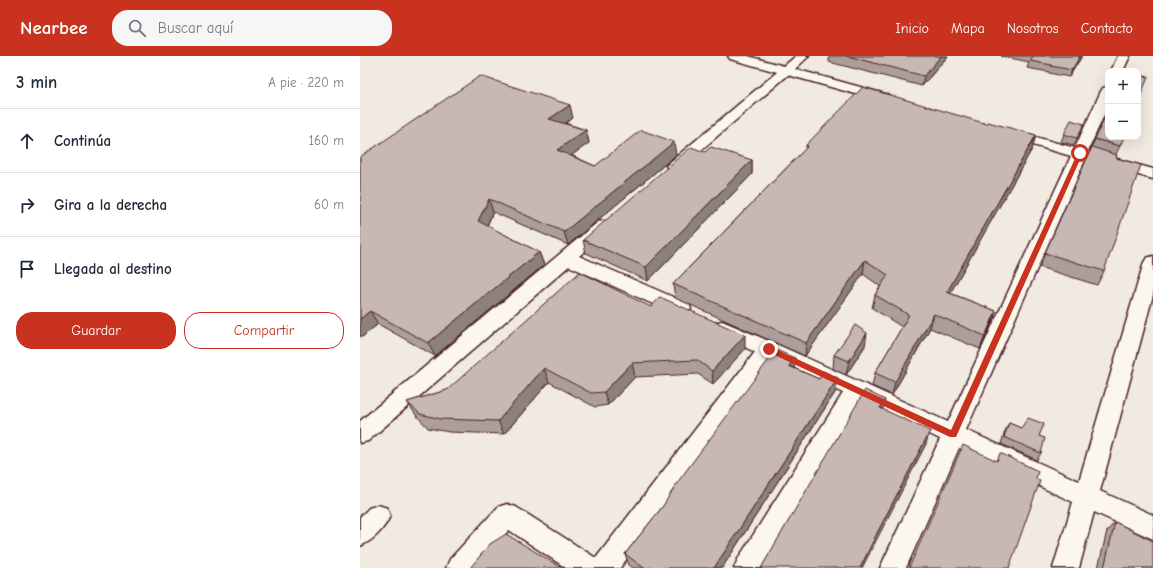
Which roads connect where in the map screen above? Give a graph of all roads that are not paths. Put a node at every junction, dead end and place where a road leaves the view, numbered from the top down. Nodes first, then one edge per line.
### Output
1 (734, 56) edge
2 (803, 56) edge
3 (1124, 56) edge
4 (1118, 68) edge
5 (786, 71) junction
6 (1105, 98) edge
7 (899, 102) edge
8 (997, 130) edge
9 (1080, 153) junction
10 (1153, 174) edge
11 (661, 177) edge
12 (614, 217) edge
13 (567, 258) junction
14 (1153, 262) edge
15 (1146, 312) edge
16 (769, 349) junction
17 (856, 390) junction
18 (360, 434) edge
19 (953, 435) junction
20 (1087, 496) junction
21 (378, 516) dead end
22 (1153, 527) edge
23 (360, 534) edge
24 (459, 568) edge
25 (588, 568) edge
26 (604, 568) edge
27 (747, 568) edge
28 (893, 568) edge
29 (1066, 568) edge

1 - 5 street
2 - 5 street
3 - 4 street
5 - 7 street
5 - 11 street
6 - 9 street
8 - 9 street
9 - 10 street
9 - 19 street
12 - 13 street
13 - 16 street
13 - 18 street
14 - 15 street
15 - 20 street
16 - 17 street
16 - 26 street
17 - 19 street
17 - 27 street
19 - 20 street
19 - 28 street
20 - 22 street
20 - 29 street
21 - 23 street
24 - 25 street

